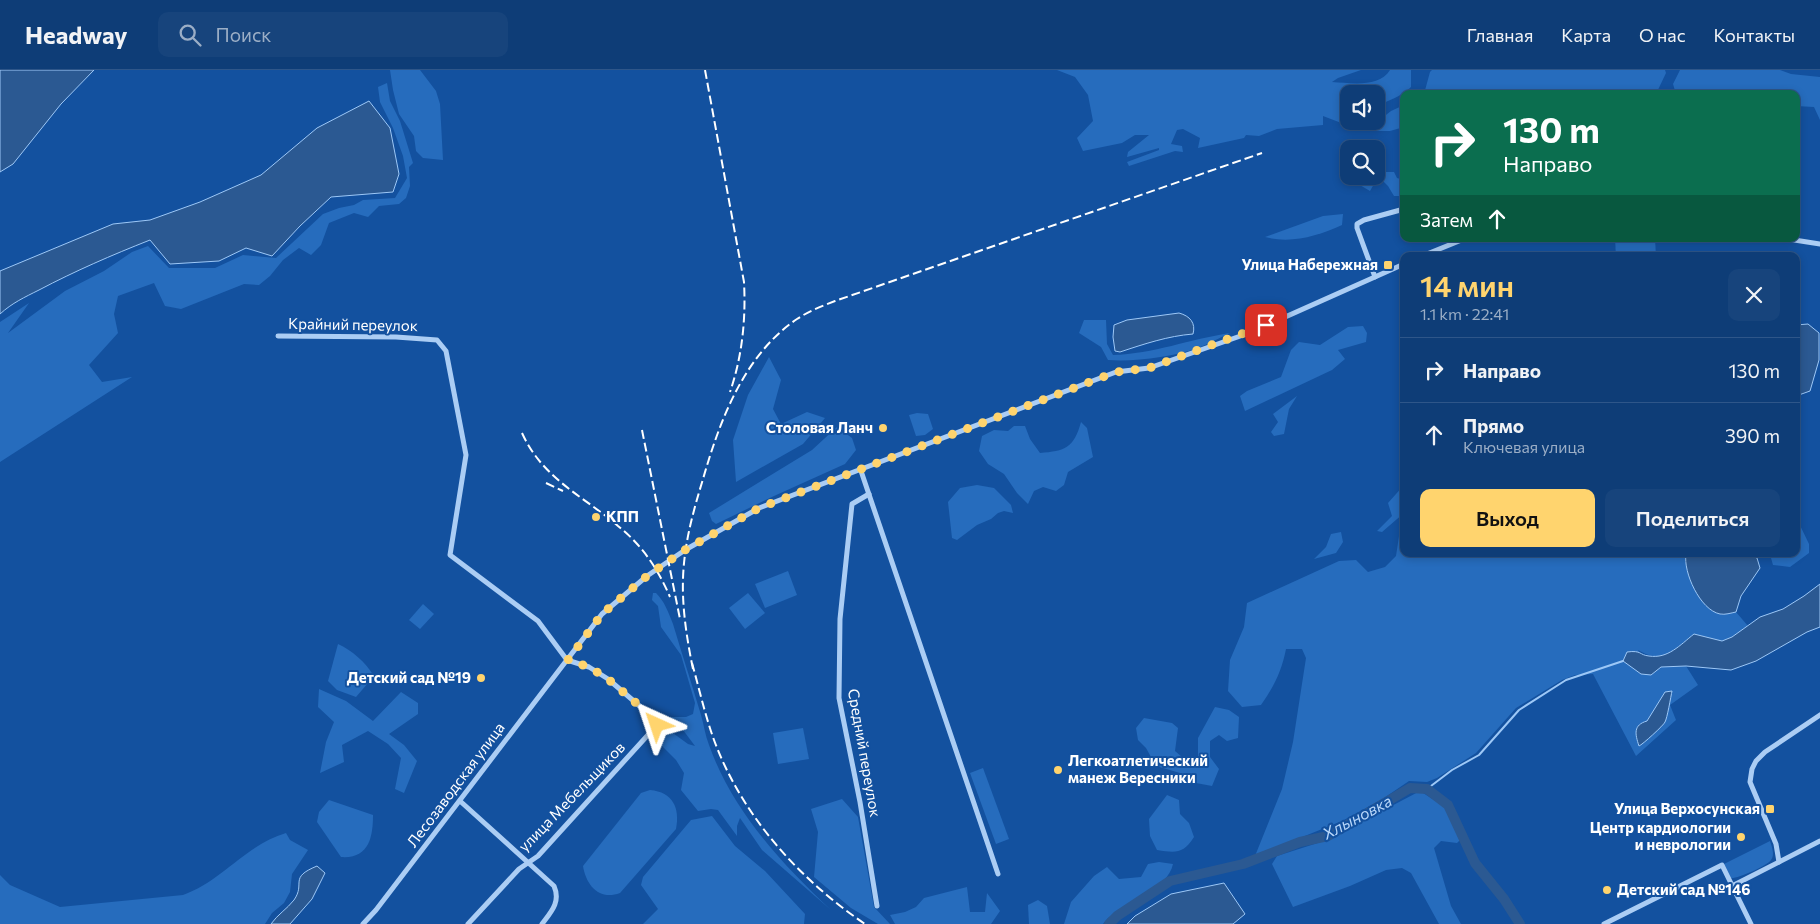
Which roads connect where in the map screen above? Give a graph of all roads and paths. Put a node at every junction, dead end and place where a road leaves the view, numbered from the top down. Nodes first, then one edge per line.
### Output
1 (1400, 210) edge
2 (1800, 241) edge
3 (1457, 242) edge
4 (1820, 244) edge
5 (1432, 252) edge
6 (1400, 266) edge
7 (1375, 277) junction
8 (278, 336) dead end
9 (860, 468) junction
10 (869, 494) junction
11 (568, 660) junction
12 (1820, 715) edge
13 (460, 801) junction
14 (1820, 841) edge
15 (528, 862) junction
16 (1779, 862) junction
17 (998, 874) dead end
18 (1732, 886) junction
19 (877, 906) dead end
20 (363, 924) edge
21 (468, 924) edge
22 (542, 924) edge
23 (1604, 924) edge
24 (1751, 924) edge

1 - 7 street
2 - 4 street
3 - 5 street
6 - 7 street, Лесозаводская улица
7 - 9 street, Лесозаводская улица
8 - 11 street, Крайний переулок
9 - 10 street
9 - 11 street, Лесозаводская улица
10 - 17 street
10 - 19 street, Средний переулок
11 - 13 street, Лесозаводская улица
11 - 15 street, улица Мебельщиков
12 - 16 street
13 - 15 street
13 - 20 street, Лесозаводская улица
14 - 16 street
15 - 21 street, улица Мебельщиков
15 - 22 street
16 - 18 street
18 - 23 street
18 - 24 street

